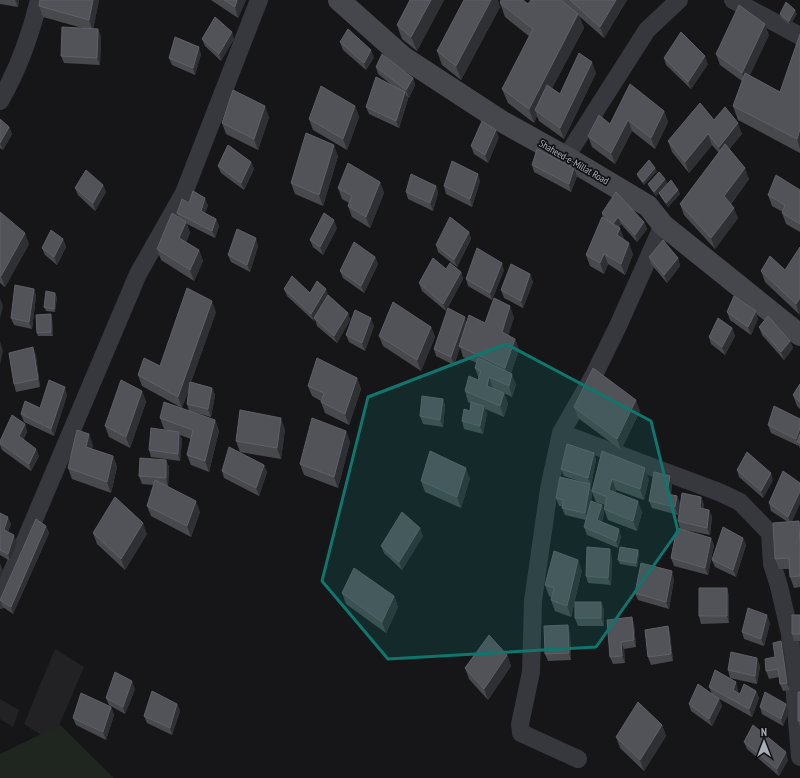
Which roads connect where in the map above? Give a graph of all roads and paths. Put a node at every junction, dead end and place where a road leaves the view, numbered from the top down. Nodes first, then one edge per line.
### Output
1 (38, 0) edge
2 (259, 0) edge
3 (339, 0) edge
4 (679, 0) edge
5 (733, 0) edge
6 (800, 36) edge
7 (0, 101) edge
8 (566, 157) junction
9 (663, 225) junction
10 (800, 336) edge
11 (561, 433) junction
12 (0, 600) edge
13 (800, 757) edge
14 (578, 759) dead end

1 - 7 street
2 - 12 street
3 - 8 main road, Shaheed-e-Millat Road
4 - 8 street
5 - 6 street
8 - 9 main road, Shaheed-e-Millat Road
9 - 10 main road, Shaheed-e-Millat Road
9 - 11 street
11 - 13 street
11 - 14 street

